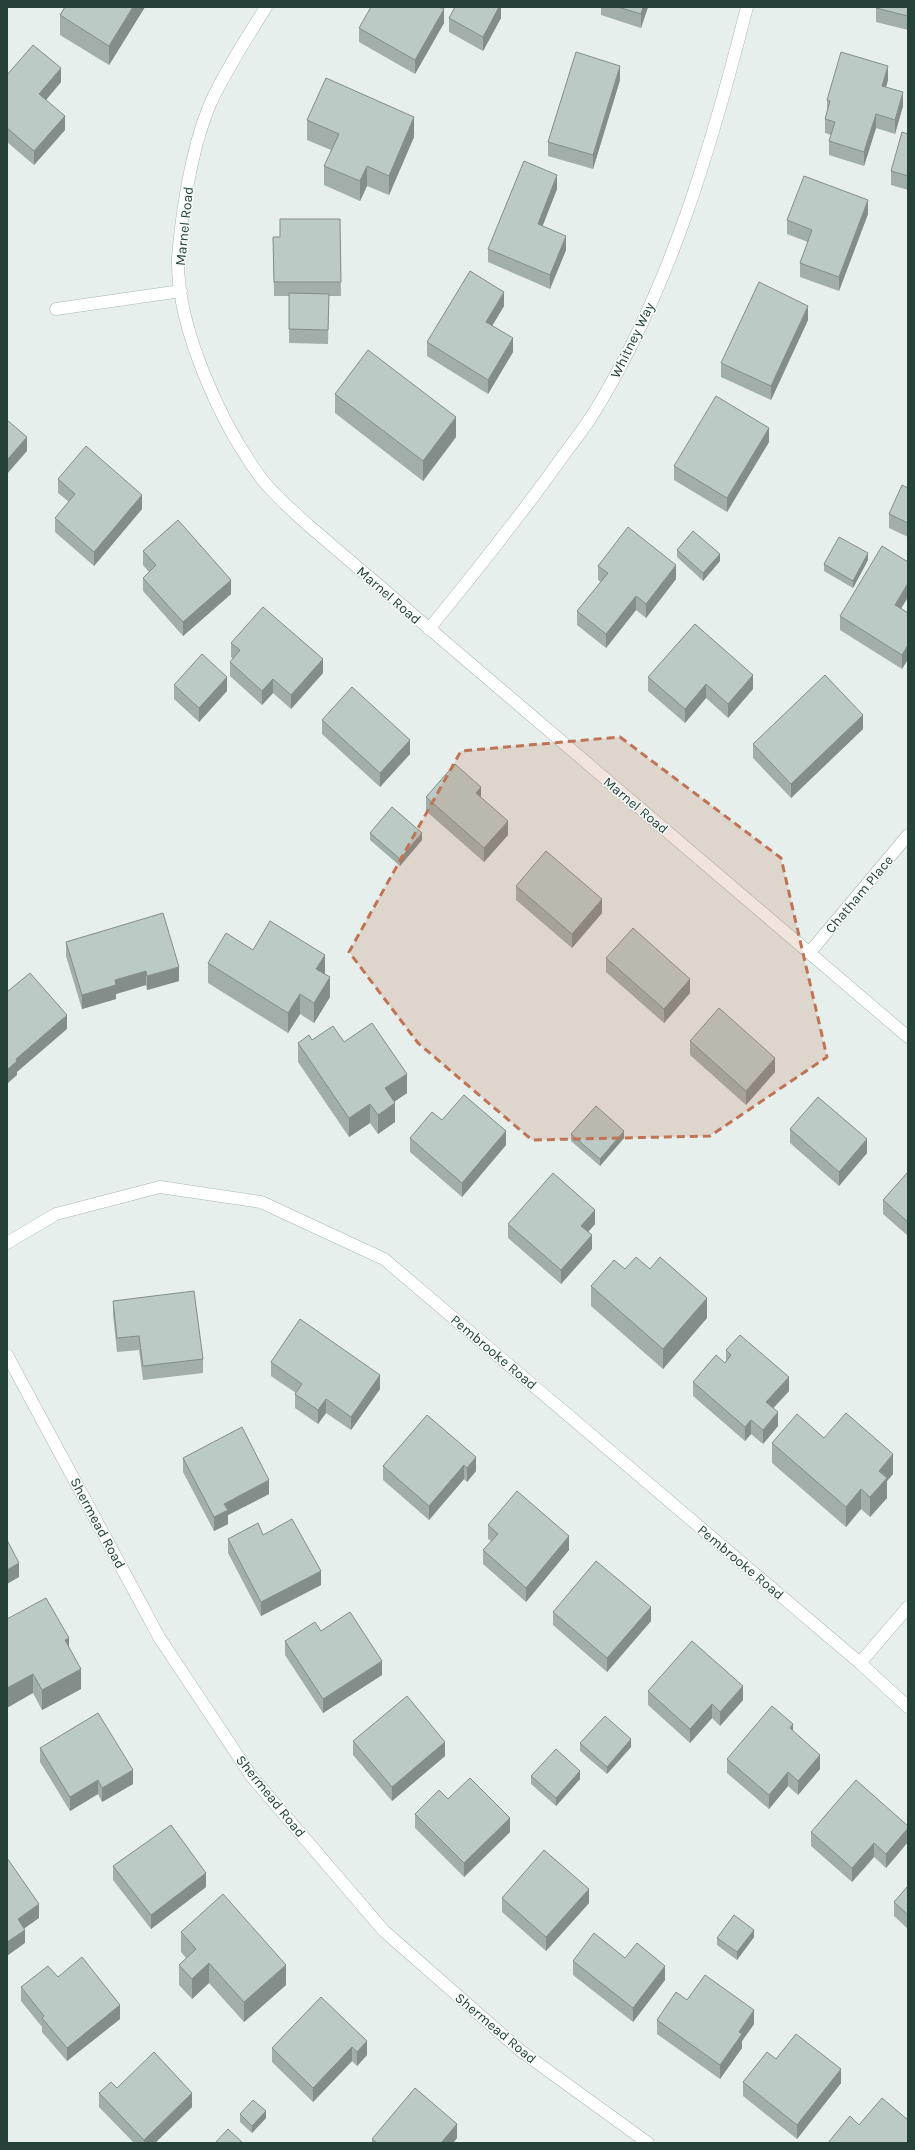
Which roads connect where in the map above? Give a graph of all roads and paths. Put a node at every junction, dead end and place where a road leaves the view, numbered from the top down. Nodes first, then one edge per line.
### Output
1 (266, 7) edge
2 (747, 7) edge
3 (181, 291) junction
4 (56, 309) dead end
5 (429, 629) junction
6 (908, 835) edge
7 (810, 952) junction
8 (908, 1038) edge
9 (7, 1243) edge
10 (7, 1355) edge
11 (908, 1607) edge
12 (860, 1663) junction
13 (908, 1707) edge
14 (648, 2143) edge

1 - 3 street, Marnel Road
2 - 5 street, Whitney Way
3 - 4 street
3 - 5 street, Marnel Road
5 - 7 street, Marnel Road
6 - 7 street, Chatham Place
7 - 8 street, Marnel Road
9 - 12 street, Pembrooke Road
10 - 14 street, Shermead Road
11 - 12 street
12 - 13 street, Pembrooke Road

